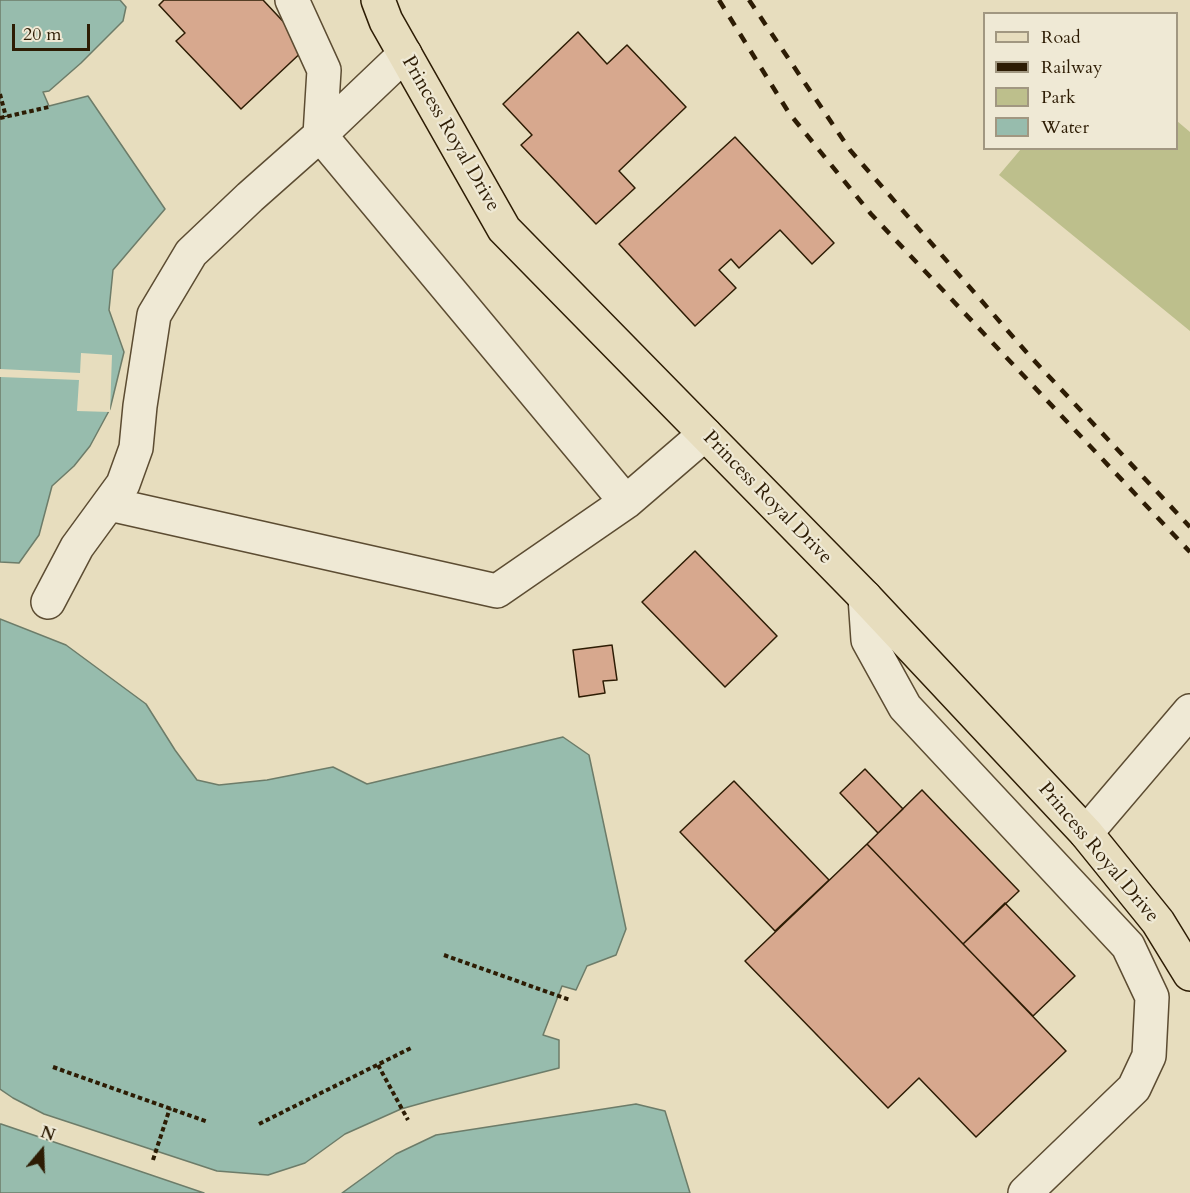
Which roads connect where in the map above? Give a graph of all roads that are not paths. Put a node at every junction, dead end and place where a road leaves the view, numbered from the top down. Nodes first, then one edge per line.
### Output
1 (291, 0) edge
2 (378, 0) edge
3 (405, 54) junction
4 (320, 135) junction
5 (705, 434) junction
6 (626, 502) junction
7 (108, 504) junction
8 (865, 597) junction
9 (48, 602) dead end
10 (1190, 711) edge
11 (1086, 833) junction
12 (1158, 922) junction
13 (1190, 948) edge
14 (1190, 974) edge
15 (1025, 1193) edge

1 - 4 street
2 - 3 main road, Princess Royal Drive
3 - 4 street
3 - 5 main road, Princess Royal Drive
4 - 6 street
4 - 7 street
5 - 6 street
5 - 8 main road, Princess Royal Drive
6 - 7 street
7 - 9 street
8 - 11 main road, Princess Royal Drive
8 - 15 street
10 - 11 street
11 - 12 main road, Princess Royal Drive
12 - 13 street
12 - 14 main road, Princess Royal Drive

